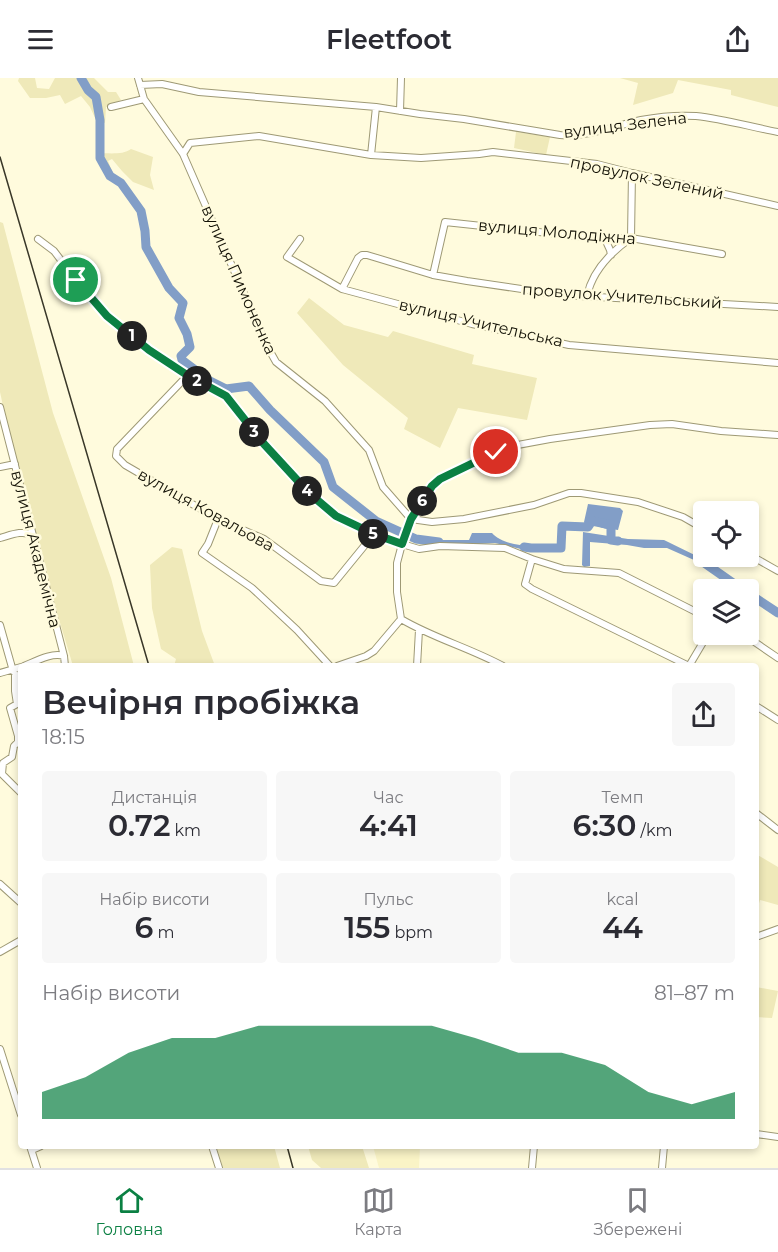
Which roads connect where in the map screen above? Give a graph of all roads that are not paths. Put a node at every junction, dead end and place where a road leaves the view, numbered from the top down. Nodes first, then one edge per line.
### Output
1 (401, 78) edge
2 (139, 82) edge
3 (144, 99) junction
4 (111, 107) dead end
5 (376, 107) junction
6 (400, 111) junction
7 (778, 132) edge
8 (183, 154) junction
9 (371, 155) junction
10 (632, 173) junction
11 (778, 206) edge
12 (631, 238) junction
13 (38, 239) dead end
14 (300, 239) dead end
15 (605, 239) junction
16 (722, 254) dead end
17 (611, 255) junction
18 (433, 275) junction
19 (342, 289) junction
20 (587, 296) junction
21 (778, 307) edge
22 (778, 363) edge
23 (187, 375) junction
24 (0, 407) edge
25 (778, 435) edge
26 (15, 464) junction
27 (0, 467) edge
28 (218, 519) junction
29 (411, 519) junction
30 (693, 523) edge
31 (30, 526) junction
32 (23, 532) junction
33 (374, 534) junction
34 (32, 535) junction
35 (0, 538) edge
36 (402, 544) junction
37 (532, 559) junction
38 (759, 561) edge
39 (778, 572) edge
40 (693, 610) edge
41 (400, 619) junction
42 (0, 625) edge
43 (419, 630) junction
44 (60, 642) junction
45 (701, 645) edge
46 (759, 645) edge
47 (53, 655) junction
48 (64, 656) junction
49 (778, 657) edge
50 (33, 663) edge
51 (65, 663) edge
52 (327, 663) edge
53 (346, 663) edge
54 (417, 663) edge
55 (498, 663) edge
56 (683, 663) edge
57 (688, 663) edge
58 (18, 669) edge
59 (13, 671) junction
60 (0, 674) edge
61 (759, 708) edge
62 (778, 720) edge
63 (18, 736) edge
64 (18, 742) edge
65 (18, 790) edge
66 (759, 815) edge
67 (778, 830) edge
68 (0, 884) edge
69 (18, 900) edge
70 (778, 929) edge
71 (759, 936) edge
72 (18, 942) edge
73 (0, 952) edge
74 (0, 1049) edge
75 (18, 1106) edge
76 (759, 1134) edge
77 (778, 1137) edge
78 (31, 1149) edge
79 (213, 1149) edge
80 (534, 1149) edge
81 (664, 1149) edge
82 (37, 1168) edge
83 (219, 1168) edge
84 (532, 1168) edge
85 (662, 1168) edge

1 - 6 street
2 - 3 street, вулиця Пимоненка
2 - 5 street, вулиця Зелена
3 - 4 street
3 - 8 street, вулиця Пимоненка
5 - 6 street, вулиця Зелена
5 - 9 street
6 - 7 street, вулиця Зелена
8 - 9 street, провулок Зелений
8 - 29 street, вулиця Пимоненка
9 - 10 street, провулок Зелений
10 - 11 street, провулок Зелений
10 - 12 street
12 - 15 street, вулиця Молодіжна
12 - 16 street, вулиця Молодіжна
12 - 17 street
13 - 23 street
14 - 19 street, вулиця Учительська
15 - 17 street
15 - 18 street, вулиця Молодіжна
17 - 20 street
18 - 19 street, провулок Учительський
18 - 20 street, провулок Учительський
19 - 22 street, вулиця Учительська
20 - 21 street, провулок Учительський
23 - 28 street, вулиця Ковальова
23 - 33 street
24 - 26 street, вулиця Академічна
25 - 29 street
26 - 27 street
26 - 31 street, вулиця Академічна
28 - 33 street, вулиця Ковальова
28 - 52 street
29 - 30 street
29 - 36 street
31 - 32 street
31 - 34 street, вулиця Академічна
32 - 34 street
32 - 35 street
33 - 36 street
34 - 44 street, вулиця Академічна
36 - 37 street
36 - 41 street
37 - 40 street
37 - 56 street
38 - 39 street
41 - 43 street
41 - 53 street
42 - 59 street
43 - 54 street
43 - 55 street
44 - 47 street
44 - 48 street, вулиця Академічна
45 - 57 street
46 - 49 street
47 - 48 street
47 - 50 street
48 - 51 street, вулиця Академічна
58 - 59 street
59 - 60 street
59 - 63 street
61 - 62 street
64 - 65 street
66 - 67 street
68 - 69 street
70 - 71 street
72 - 73 street
74 - 75 street
76 - 77 street
78 - 82 street
79 - 83 street
80 - 84 street
81 - 85 street

